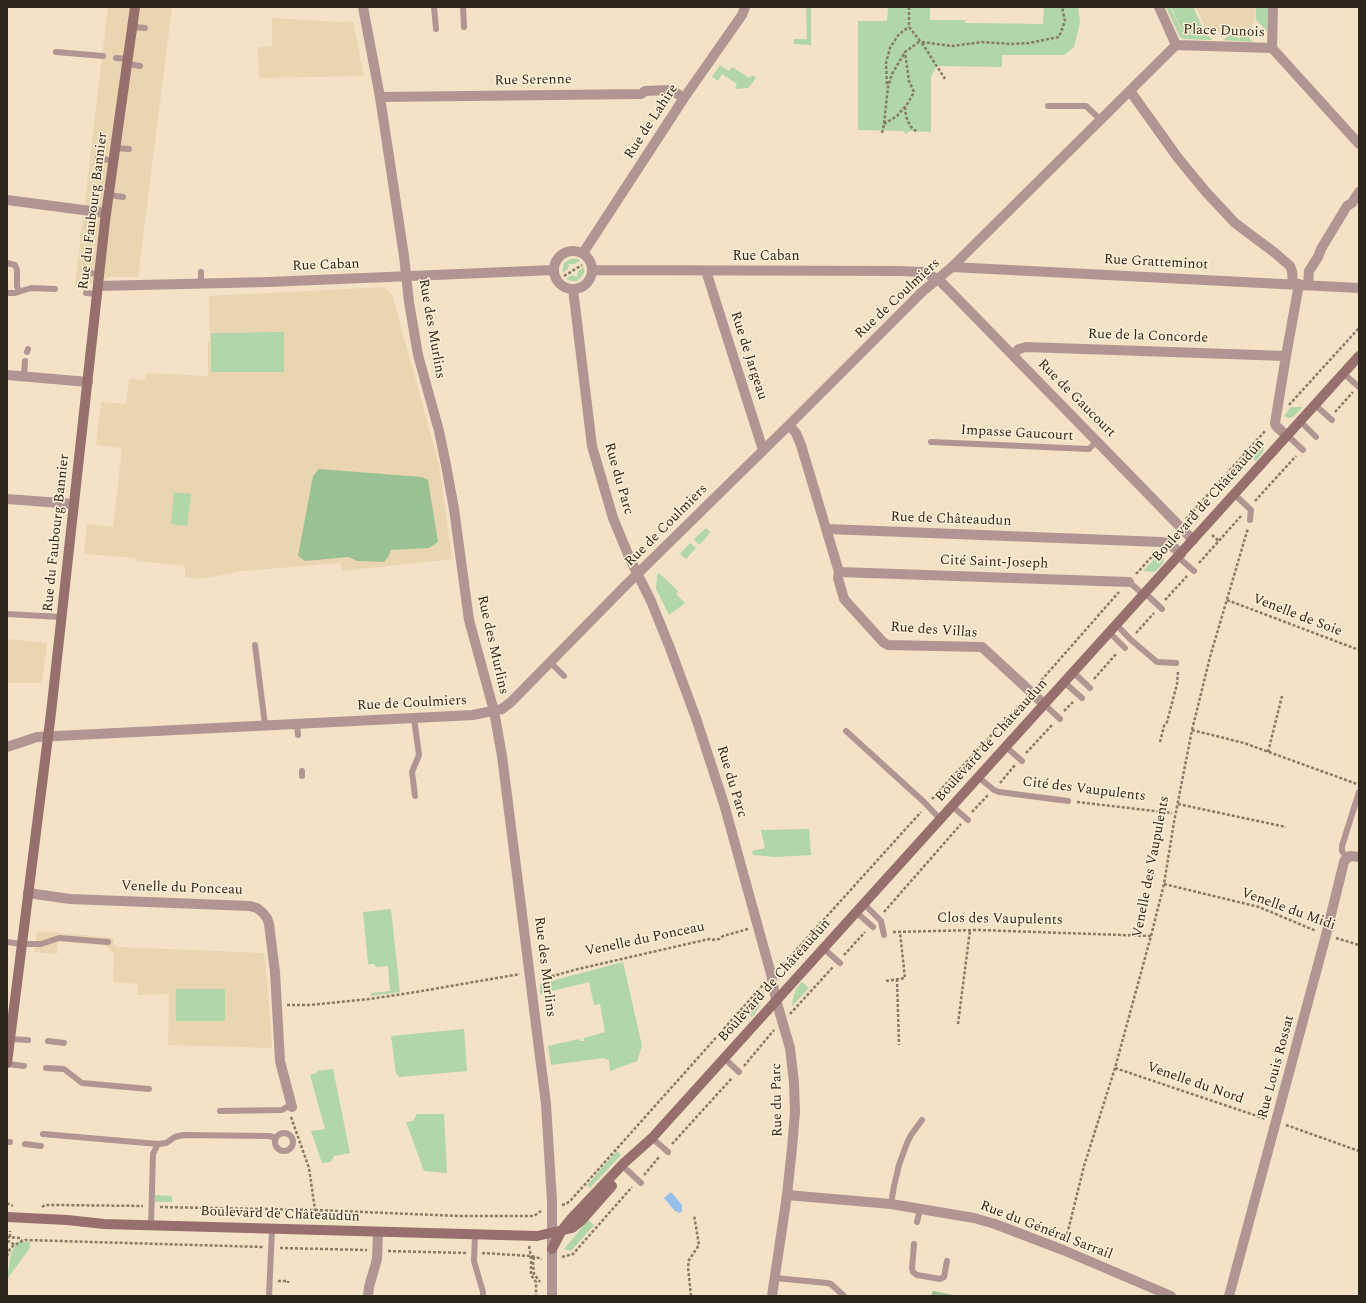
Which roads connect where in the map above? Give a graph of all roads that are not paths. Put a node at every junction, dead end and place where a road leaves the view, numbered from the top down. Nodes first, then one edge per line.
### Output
1 (135, 7) edge
2 (363, 7) edge
3 (434, 7) edge
4 (463, 7) edge
5 (745, 7) edge
6 (1158, 7) edge
7 (1273, 7) edge
8 (133, 27) junction
9 (464, 27) dead end
10 (145, 28) dead end
11 (436, 28) dead end
12 (1176, 45) junction
13 (1272, 48) junction
14 (56, 52) dead end
15 (102, 56) dead end
16 (116, 58) dead end
17 (128, 62) junction
18 (140, 66) dead end
19 (1130, 91) junction
20 (380, 97) junction
21 (684, 98) junction
22 (1048, 106) dead end
23 (1101, 120) junction
24 (1359, 144) edge
25 (116, 148) junction
26 (129, 149) dead end
27 (98, 158) dead end
28 (114, 161) junction
29 (1359, 192) edge
30 (109, 195) junction
31 (123, 197) dead end
32 (7, 200) edge
33 (106, 213) junction
34 (584, 258) junction
35 (7, 263) edge
36 (952, 267) junction
37 (592, 270) junction
38 (706, 271) junction
39 (201, 272) dead end
40 (88, 273) dead end
41 (100, 274) junction
42 (557, 274) junction
43 (407, 277) junction
44 (938, 279) junction
45 (201, 284) junction
46 (1300, 284) junction
47 (1359, 288) edge
48 (55, 289) dead end
49 (573, 289) junction
50 (98, 290) junction
51 (19, 291) junction
52 (86, 293) dead end
53 (7, 294) edge
54 (1012, 355) junction
55 (1286, 356) junction
56 (1359, 356) edge
57 (26, 361) dead end
58 (1343, 374) junction
59 (7, 375) edge
60 (24, 377) junction
61 (88, 382) junction
62 (1359, 388) edge
63 (1315, 405) junction
64 (1332, 420) dead end
65 (1300, 421) junction
66 (789, 426) junction
67 (1287, 435) junction
68 (1316, 436) dead end
69 (1097, 441) junction
70 (931, 442) dead end
71 (763, 450) junction
72 (1303, 450) dead end
73 (1234, 494) junction
74 (7, 499) edge
75 (74, 504) junction
76 (1250, 520) road end
77 (827, 529) junction
78 (1193, 540) junction
79 (1179, 555) junction
80 (1194, 571) dead end
81 (839, 572) junction
82 (638, 574) junction
83 (1129, 582) joint
84 (1144, 594) junction
85 (1162, 608) dead end
86 (7, 614) edge
87 (61, 617) junction
88 (1116, 624) junction
89 (1109, 632) junction
90 (255, 645) dead end
91 (1125, 648) dead end
92 (550, 662) junction
93 (1176, 663) dead end
94 (1073, 672) junction
95 (564, 676) dead end
96 (1064, 682) junction
97 (1090, 688) dead end
98 (1082, 698) dead end
99 (1044, 704) junction
100 (494, 711) junction
101 (414, 718) junction
102 (1060, 719) dead end
103 (297, 724) junction
104 (265, 725) junction
105 (846, 731) dead end
106 (298, 734) dead end
107 (48, 736) junction
108 (7, 747) edge
109 (1006, 747) junction
110 (1022, 761) dead end
111 (978, 777) junction
112 (1359, 792) edge
113 (415, 796) dead end
114 (1068, 801) road end
115 (952, 806) junction
116 (940, 819) junction
117 (967, 819) road end
118 (1359, 857) edge
119 (1347, 858) junction
120 (28, 893) junction
121 (864, 904) junction
122 (856, 912) junction
123 (873, 927) dead end
124 (884, 934) road end
125 (7, 942) edge
126 (108, 942) dead end
127 (21, 944) junction
128 (824, 949) junction
129 (840, 962) dead end
130 (776, 1000) junction
131 (10, 1018) edge
132 (10, 1039) junction
133 (28, 1040) dead end
134 (48, 1041) dead end
135 (64, 1043) dead end
136 (724, 1058) junction
137 (7, 1063) edge
138 (24, 1066) dead end
139 (46, 1068) dead end
140 (739, 1072) dead end
141 (149, 1089) dead end
142 (292, 1108) joint
143 (220, 1111) dead end
144 (922, 1120) dead end
145 (43, 1134) dead end
146 (276, 1138) dead end
147 (649, 1141) junction
148 (25, 1144) dead end
149 (158, 1144) junction
150 (41, 1146) dead end
151 (668, 1152) dead end
152 (627, 1170) junction
153 (640, 1183) dead end
154 (787, 1195) junction
155 (891, 1204) junction
156 (920, 1208) junction
157 (7, 1217) edge
158 (918, 1222) dead end
159 (152, 1226) junction
160 (272, 1229) junction
161 (378, 1232) junction
162 (557, 1232) junction
163 (475, 1235) junction
164 (914, 1244) dead end
165 (552, 1249) joint
166 (947, 1261) dead end
167 (774, 1278) junction
168 (269, 1296) edge
169 (368, 1296) edge
170 (483, 1296) edge
171 (552, 1296) edge
172 (772, 1296) edge
173 (844, 1296) edge
174 (1172, 1296) edge
175 (1230, 1296) edge

1 - 8 main road, Rue du Faubourg Bannier
2 - 20 street, Rue des Murlins
3 - 11 lane
4 - 9 lane
5 - 21 street, Rue de Lahire
6 - 12 street, Place Dunois
7 - 13 street, Place Dunois
8 - 10 lane
8 - 17 main road, Rue du Faubourg Bannier
12 - 13 street, Place Dunois
12 - 19 street, Rue de Coulmiers
13 - 24 street
14 - 15 lane
16 - 17 lane
17 - 18 lane
17 - 25 main road, Rue du Faubourg Bannier
19 - 23 street, Rue de Coulmiers
19 - 46 street
20 - 21 street, Rue Serenne
20 - 43 street, Rue des Murlins
21 - 34 street, Rue de Lahire
22 - 23 lane
23 - 36 street, Rue de Coulmiers
25 - 26 lane
25 - 28 main road, Rue du Faubourg Bannier
27 - 28 lane
28 - 30 main road, Rue du Faubourg Bannier
29 - 46 street
30 - 31 lane
30 - 33 main road, Rue du Faubourg Bannier
32 - 33 street
33 - 41 main road, Rue du Faubourg Bannier
34 - 37 street
34 - 42 street
35 - 51 lane
36 - 44 street, Rue de Coulmiers
36 - 46 street, Rue Gratteminot
37 - 38 street, Rue Caban
37 - 49 street
38 - 44 street, Rue Caban
38 - 71 street, Rue de Jargeau
39 - 45 lane
40 - 41 lane
41 - 50 main road, Rue du Faubourg Bannier
42 - 43 street, Rue Caban
42 - 49 street
43 - 45 street, Rue Caban
43 - 100 street, Rue des Murlins
44 - 54 street, Rue de Gaucourt
44 - 66 street, Rue de Coulmiers
45 - 50 street, Rue Caban
46 - 47 street, Rue Gratteminot
46 - 55 street
48 - 51 lane
49 - 82 street, Rue du Parc
50 - 52 lane
50 - 61 main road, Rue du Faubourg Bannier
51 - 53 lane
54 - 55 street, Rue de la Concorde
54 - 69 street, Rue de Gaucourt
55 - 67 street
56 - 58 main road, Boulevard de Châteaudun
57 - 60 lane
58 - 62 lane
58 - 63 main road, Boulevard de Châteaudun
59 - 60 street
60 - 61 street
61 - 75 main road, Rue du Faubourg Bannier
63 - 64 lane
63 - 65 main road, Boulevard de Châteaudun
65 - 67 main road, Boulevard de Châteaudun
65 - 68 lane
66 - 71 street, Rue de Coulmiers
66 - 77 street
67 - 72 lane
67 - 73 main road, Boulevard de Châteaudun
69 - 70 lane, Impasse Gaucourt
69 - 78 street, Rue de Gaucourt
71 - 82 street, Rue de Coulmiers
73 - 76 lane
73 - 78 main road, Boulevard de Châteaudun
74 - 75 street
75 - 87 main road, Rue du Faubourg Bannier
77 - 79 street, Rue de Châteaudun
77 - 81 street, Rue des Villas
78 - 79 main road, Boulevard de Châteaudun
79 - 80 lane
79 - 84 main road, Boulevard de Châteaudun
81 - 83 street, Cité Saint-Joseph
81 - 99 street, Rue des Villas
82 - 92 street, Rue de Coulmiers
82 - 130 street, Rue du Parc
83 - 84 lane
84 - 85 lane
84 - 88 main road, Boulevard de Châteaudun
86 - 87 lane
87 - 107 main road, Rue du Faubourg Bannier
88 - 89 main road, Boulevard de Châteaudun
88 - 93 lane
89 - 91 lane
89 - 94 main road, Boulevard de Châteaudun
90 - 104 lane
92 - 95 lane
92 - 100 street, Rue de Coulmiers
94 - 96 main road, Boulevard de Châteaudun
94 - 97 lane
96 - 98 lane
96 - 99 main road, Boulevard de Châteaudun
99 - 102 lane
99 - 109 main road, Boulevard de Châteaudun
100 - 101 street, Rue de Coulmiers
100 - 162 street, Rue des Murlins
101 - 103 street, Rue de Coulmiers
101 - 113 lane
103 - 104 street, Rue de Coulmiers
103 - 106 lane
104 - 107 street, Rue de Coulmiers
105 - 116 lane
107 - 108 street, Rue de Coulmiers
107 - 120 main road, Rue du Faubourg Bannier
109 - 110 lane
109 - 111 main road, Boulevard de Châteaudun
111 - 114 lane, Cité des Vaupulents
111 - 115 main road, Boulevard de Châteaudun
112 - 119 lane
115 - 116 main road, Boulevard de Châteaudun
115 - 117 lane
116 - 121 main road, Boulevard de Châteaudun
118 - 119 street
119 - 175 street, Rue Louis Rossat
120 - 127 main road, Rue du Faubourg Bannier
120 - 142 street, Venelle du Ponceau
121 - 122 main road, Boulevard de Châteaudun
121 - 124 lane
122 - 123 lane
122 - 128 main road, Boulevard de Châteaudun
125 - 127 lane
126 - 127 lane
127 - 131 main road, Rue du Faubourg Bannier
128 - 129 lane
128 - 130 main road, Boulevard de Châteaudun
130 - 136 main road, Boulevard de Châteaudun
130 - 154 street, Rue du Parc
131 - 132 main road, Rue du Faubourg Bannier
132 - 133 lane
132 - 137 main road, Rue du Faubourg Bannier
134 - 135 lane
136 - 140 lane
136 - 147 main road, Boulevard de Châteaudun
137 - 138 lane
139 - 141 lane
142 - 143 lane
144 - 155 lane
145 - 149 lane
146 - 149 lane
147 - 151 lane
147 - 152 main road, Boulevard de Châteaudun
147 - 162 main road, Boulevard de Châteaudun
148 - 150 lane
149 - 159 lane
152 - 153 lane
152 - 162 main road, Boulevard de Châteaudun
154 - 155 street, Rue du Général Sarrail
154 - 167 street, Rue du Parc
155 - 156 street, Rue du Général Sarrail
156 - 158 lane
156 - 174 street, Rue du Général Sarrail
157 - 159 main road, Boulevard de Châteaudun
159 - 160 main road, Boulevard de Châteaudun
160 - 161 main road, Boulevard de Châteaudun
160 - 168 lane
161 - 163 main road, Boulevard de Châteaudun
161 - 169 street
162 - 163 main road, Boulevard de Châteaudun
162 - 165 main road, Boulevard de Châteaudun
163 - 170 lane
164 - 166 lane
165 - 171 street
167 - 172 street, Rue du Parc
167 - 173 lane

